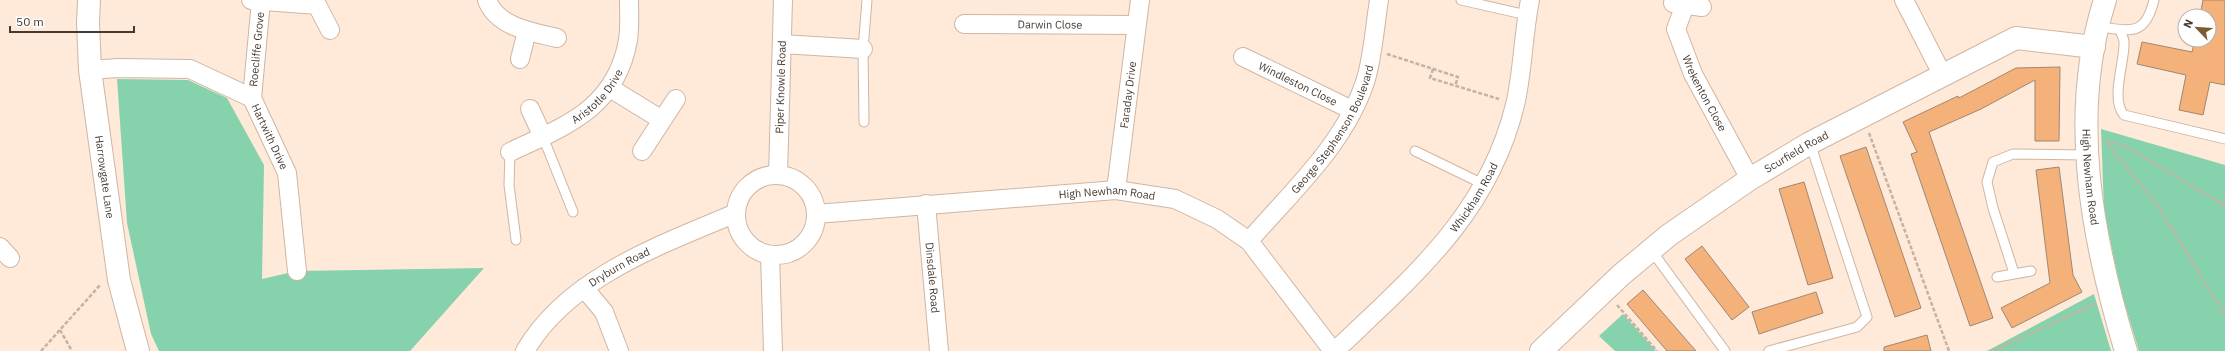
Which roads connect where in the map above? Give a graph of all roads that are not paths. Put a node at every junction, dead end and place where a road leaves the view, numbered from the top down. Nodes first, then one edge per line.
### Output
1 (89, 0) edge
2 (487, 0) edge
3 (629, 0) edge
4 (783, 0) edge
5 (867, 0) edge
6 (1140, 0) edge
7 (1379, 0) edge
8 (1461, 0) edge
9 (1904, 0) edge
10 (2105, 0) edge
11 (2154, 0) edge
12 (256, 1) edge
13 (319, 2) edge
14 (1528, 7) edge
15 (1702, 7) dead end
16 (964, 24) dead end
17 (1136, 26) junction
18 (330, 30) dead end
19 (2120, 30) junction
20 (527, 31) junction
21 (2096, 37) junction
22 (557, 38) dead end
23 (782, 44) junction
24 (864, 49) junction
25 (1243, 57) dead end
26 (520, 59) dead end
27 (90, 70) junction
28 (1942, 74) junction
29 (610, 88) junction
30 (252, 98) junction
31 (676, 99) dead end
32 (530, 109) dead end
33 (1352, 110) junction
34 (662, 120) junction
35 (864, 122) dead end
36 (543, 137) junction
37 (2225, 139) edge
38 (1810, 143) junction
39 (642, 151) dead end
40 (1415, 151) dead end
41 (510, 152) joint
42 (2088, 155) junction
43 (778, 175) junction
44 (1750, 179) junction
45 (1485, 185) junction
46 (1116, 190) junction
47 (926, 204) junction
48 (573, 212) dead end
49 (736, 213) junction
50 (816, 214) junction
51 (516, 240) dead end
52 (1249, 241) junction
53 (1652, 250) junction
54 (770, 255) junction
55 (297, 271) dead end
56 (2031, 271) dead end
57 (2014, 273) junction
58 (1997, 277) dead end
59 (584, 288) junction
60 (138, 351) edge
61 (525, 351) edge
62 (619, 351) edge
63 (773, 351) edge
64 (939, 351) edge
65 (1334, 351) edge
66 (1540, 351) edge
67 (1725, 351) edge
68 (1769, 351) edge
69 (2126, 351) edge

1 - 27 street, Harrowgate Lane
2 - 20 street
3 - 29 street, Aristotle Drive
4 - 23 street, Piper Knowle Road
5 - 24 lane
6 - 17 street, Faraday Drive
7 - 33 street, George Stephenson Boulevard
8 - 14 lane
9 - 28 street
10 - 21 street, High Newham Road
11 - 19 lane
12 - 13 street, Roecliffe Grove
12 - 30 street, Roecliffe Grove
13 - 18 street, Roecliffe Grove
14 - 45 street, Whickham Road
15 - 44 street, Wrekenton Close
16 - 17 street, Darwin Close
17 - 46 street, Faraday Drive
19 - 21 lane
19 - 37 lane
20 - 22 street
20 - 26 street
21 - 28 street, Scurfield Road
21 - 42 street, High Newham Road
23 - 24 street
23 - 43 street, Piper Knowle Road
24 - 35 lane
25 - 33 street, Windleston Close
27 - 30 street, Hartwith Drive
27 - 60 street, Harrowgate Lane
28 - 38 street, Scurfield Road
29 - 34 street
29 - 36 street, Aristotle Drive
30 - 55 street, Hartwith Drive
31 - 34 street
32 - 36 street
33 - 52 street, George Stephenson Boulevard
34 - 39 street
36 - 41 street, Aristotle Drive
36 - 48 lane
38 - 44 street, Scurfield Road
38 - 68 lane
40 - 45 lane
41 - 51 lane
42 - 57 lane
42 - 69 street, High Newham Road
43 - 49 street
43 - 50 street
44 - 53 street, Scurfield Road
45 - 65 street, Whickham Road
46 - 47 street, High Newham Road
46 - 52 street, High Newham Road
47 - 50 street, High Newham Road
47 - 64 street, Dinsdale Road
49 - 54 street
49 - 59 street, Dryburn Road
50 - 54 street
52 - 65 street, High Newham Road
53 - 66 street, Scurfield Road
53 - 67 lane
54 - 63 street
56 - 57 lane
57 - 58 lane
59 - 61 street, Dryburn Road
59 - 62 street

